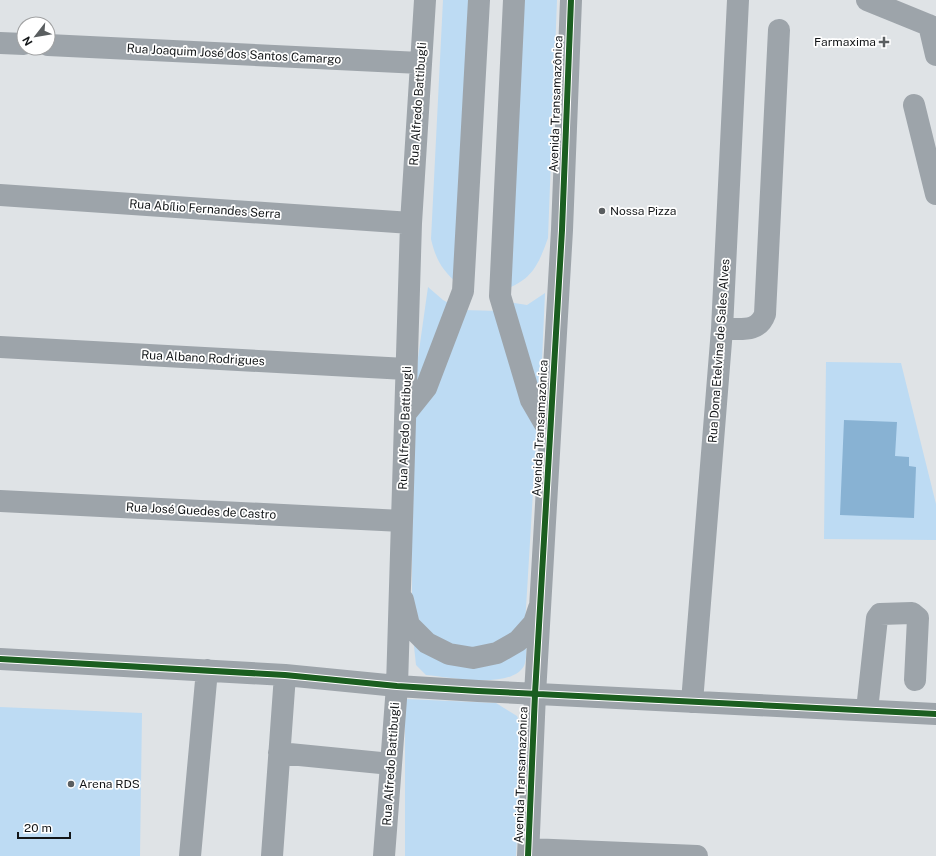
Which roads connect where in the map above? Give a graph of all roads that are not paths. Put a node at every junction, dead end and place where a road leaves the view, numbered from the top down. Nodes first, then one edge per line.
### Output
1 (425, 0) edge
2 (479, 0) edge
3 (514, 0) edge
4 (571, 0) edge
5 (738, 0) edge
6 (867, 0) edge
7 (932, 26) edge
8 (779, 30) dead end
9 (0, 43) edge
10 (16, 44) edge
11 (56, 45) edge
12 (936, 54) edge
13 (420, 63) junction
14 (914, 105) dead end
15 (936, 194) edge
16 (0, 195) edge
17 (411, 223) junction
18 (722, 329) junction
19 (0, 348) edge
20 (406, 369) junction
21 (406, 413) junction
22 (549, 431) junction
23 (0, 501) edge
24 (402, 521) junction
25 (400, 578) junction
26 (542, 599) junction
27 (0, 658) edge
28 (207, 670) junction
29 (285, 675) junction
30 (915, 680) dead end
31 (397, 686) junction
32 (535, 694) junction
33 (692, 702) junction
34 (867, 710) junction
35 (936, 714) edge
36 (279, 753) junction
37 (391, 764) junction
38 (529, 852) edge
39 (190, 856) edge
40 (272, 856) edge
41 (384, 856) edge
42 (697, 856) edge

1 - 13 street, Rua Alfredo Battibugli
2 - 21 street
3 - 22 street
4 - 22 street, Avenida Transamazônica
5 - 18 street, Rua Dona Etelvina de Sales Alves
6 - 7 street
7 - 12 street
8 - 18 street
9 - 10 street
11 - 13 street, Rua Joaquim José dos Santos Camargo
13 - 17 street, Rua Alfredo Battibugli
14 - 15 street
16 - 17 street, Rua Abílio Fernandes Serra
17 - 20 street, Rua Alfredo Battibugli
18 - 33 street, Rua Dona Etelvina de Sales Alves
19 - 20 street, Rua Albano Rodrigues
20 - 21 street, Rua Alfredo Battibugli
21 - 24 street, Rua Alfredo Battibugli
22 - 26 street, Avenida Transamazônica
23 - 24 street, Rua José Guedes de Castro
24 - 25 street, Rua Alfredo Battibugli
25 - 26 street
25 - 31 street, Rua Alfredo Battibugli
26 - 32 street, Avenida Transamazônica
27 - 28 street
28 - 29 street
28 - 39 street
29 - 31 street
29 - 36 street
30 - 34 street
31 - 32 street
31 - 37 street, Rua Alfredo Battibugli
32 - 33 street
32 - 38 street, Avenida Transamazônica
33 - 34 street
34 - 35 street
36 - 37 street
36 - 40 street
37 - 41 street, Rua Alfredo Battibugli
38 - 42 street

